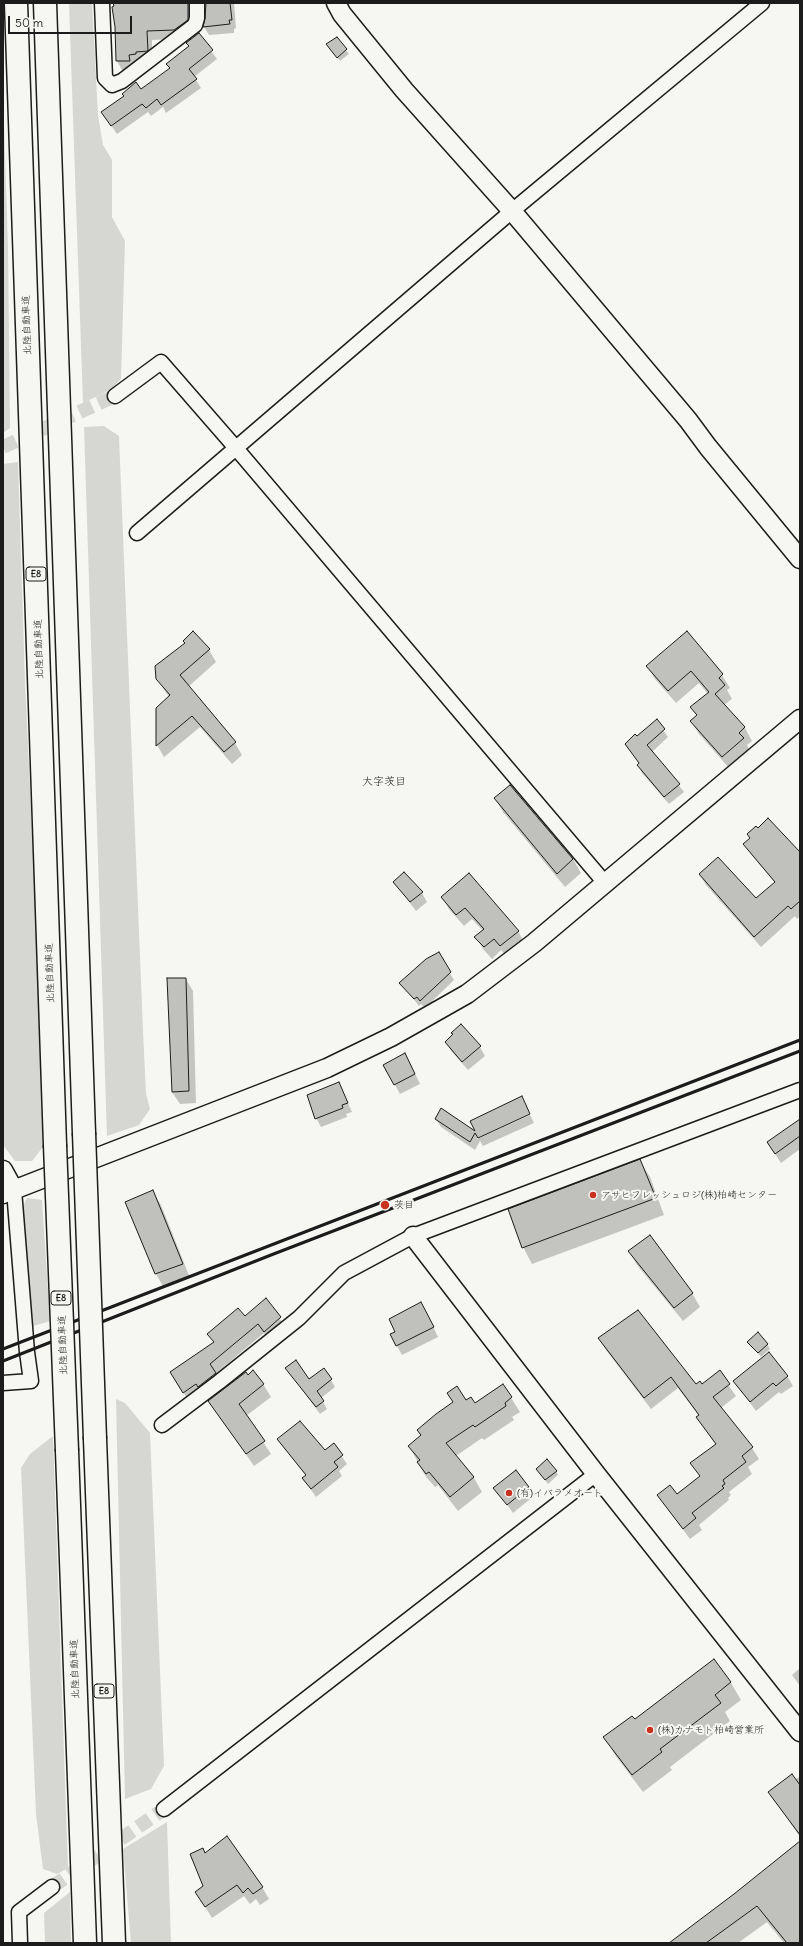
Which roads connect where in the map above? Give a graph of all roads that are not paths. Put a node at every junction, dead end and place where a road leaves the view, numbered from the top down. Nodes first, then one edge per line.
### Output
1 (16, 3) edge
2 (45, 3) edge
3 (102, 3) edge
4 (197, 3) edge
5 (336, 3) edge
6 (762, 3) edge
7 (512, 211) junction
8 (115, 396) tunnel mouth
9 (235, 447) junction
10 (137, 533) dead end
11 (800, 559) edge
12 (800, 719) edge
13 (604, 883) junction
14 (798, 1093) edge
15 (3, 1170) edge
16 (9, 1192) edge
17 (414, 1236) junction
18 (3, 1383) edge
19 (162, 1425) dead end
20 (596, 1474) junction
21 (800, 1732) edge
22 (164, 1809) tunnel mouth
23 (52, 1887) tunnel mouth
24 (20, 1943) edge
25 (85, 1943) edge
26 (114, 1943) edge

1 - 25 highway, 北陸自動車道 / E8, bridge
2 - 26 highway, E8, bridge
3 - 4 street
5 - 7 street
6 - 7 street
7 - 9 street
7 - 11 street
8 - 9 street
9 - 10 street
9 - 13 street
12 - 13 street
13 - 16 street
14 - 17 street
15 - 16 street
16 - 18 street
17 - 19 street
17 - 20 street
20 - 21 street
20 - 22 street
23 - 24 street

